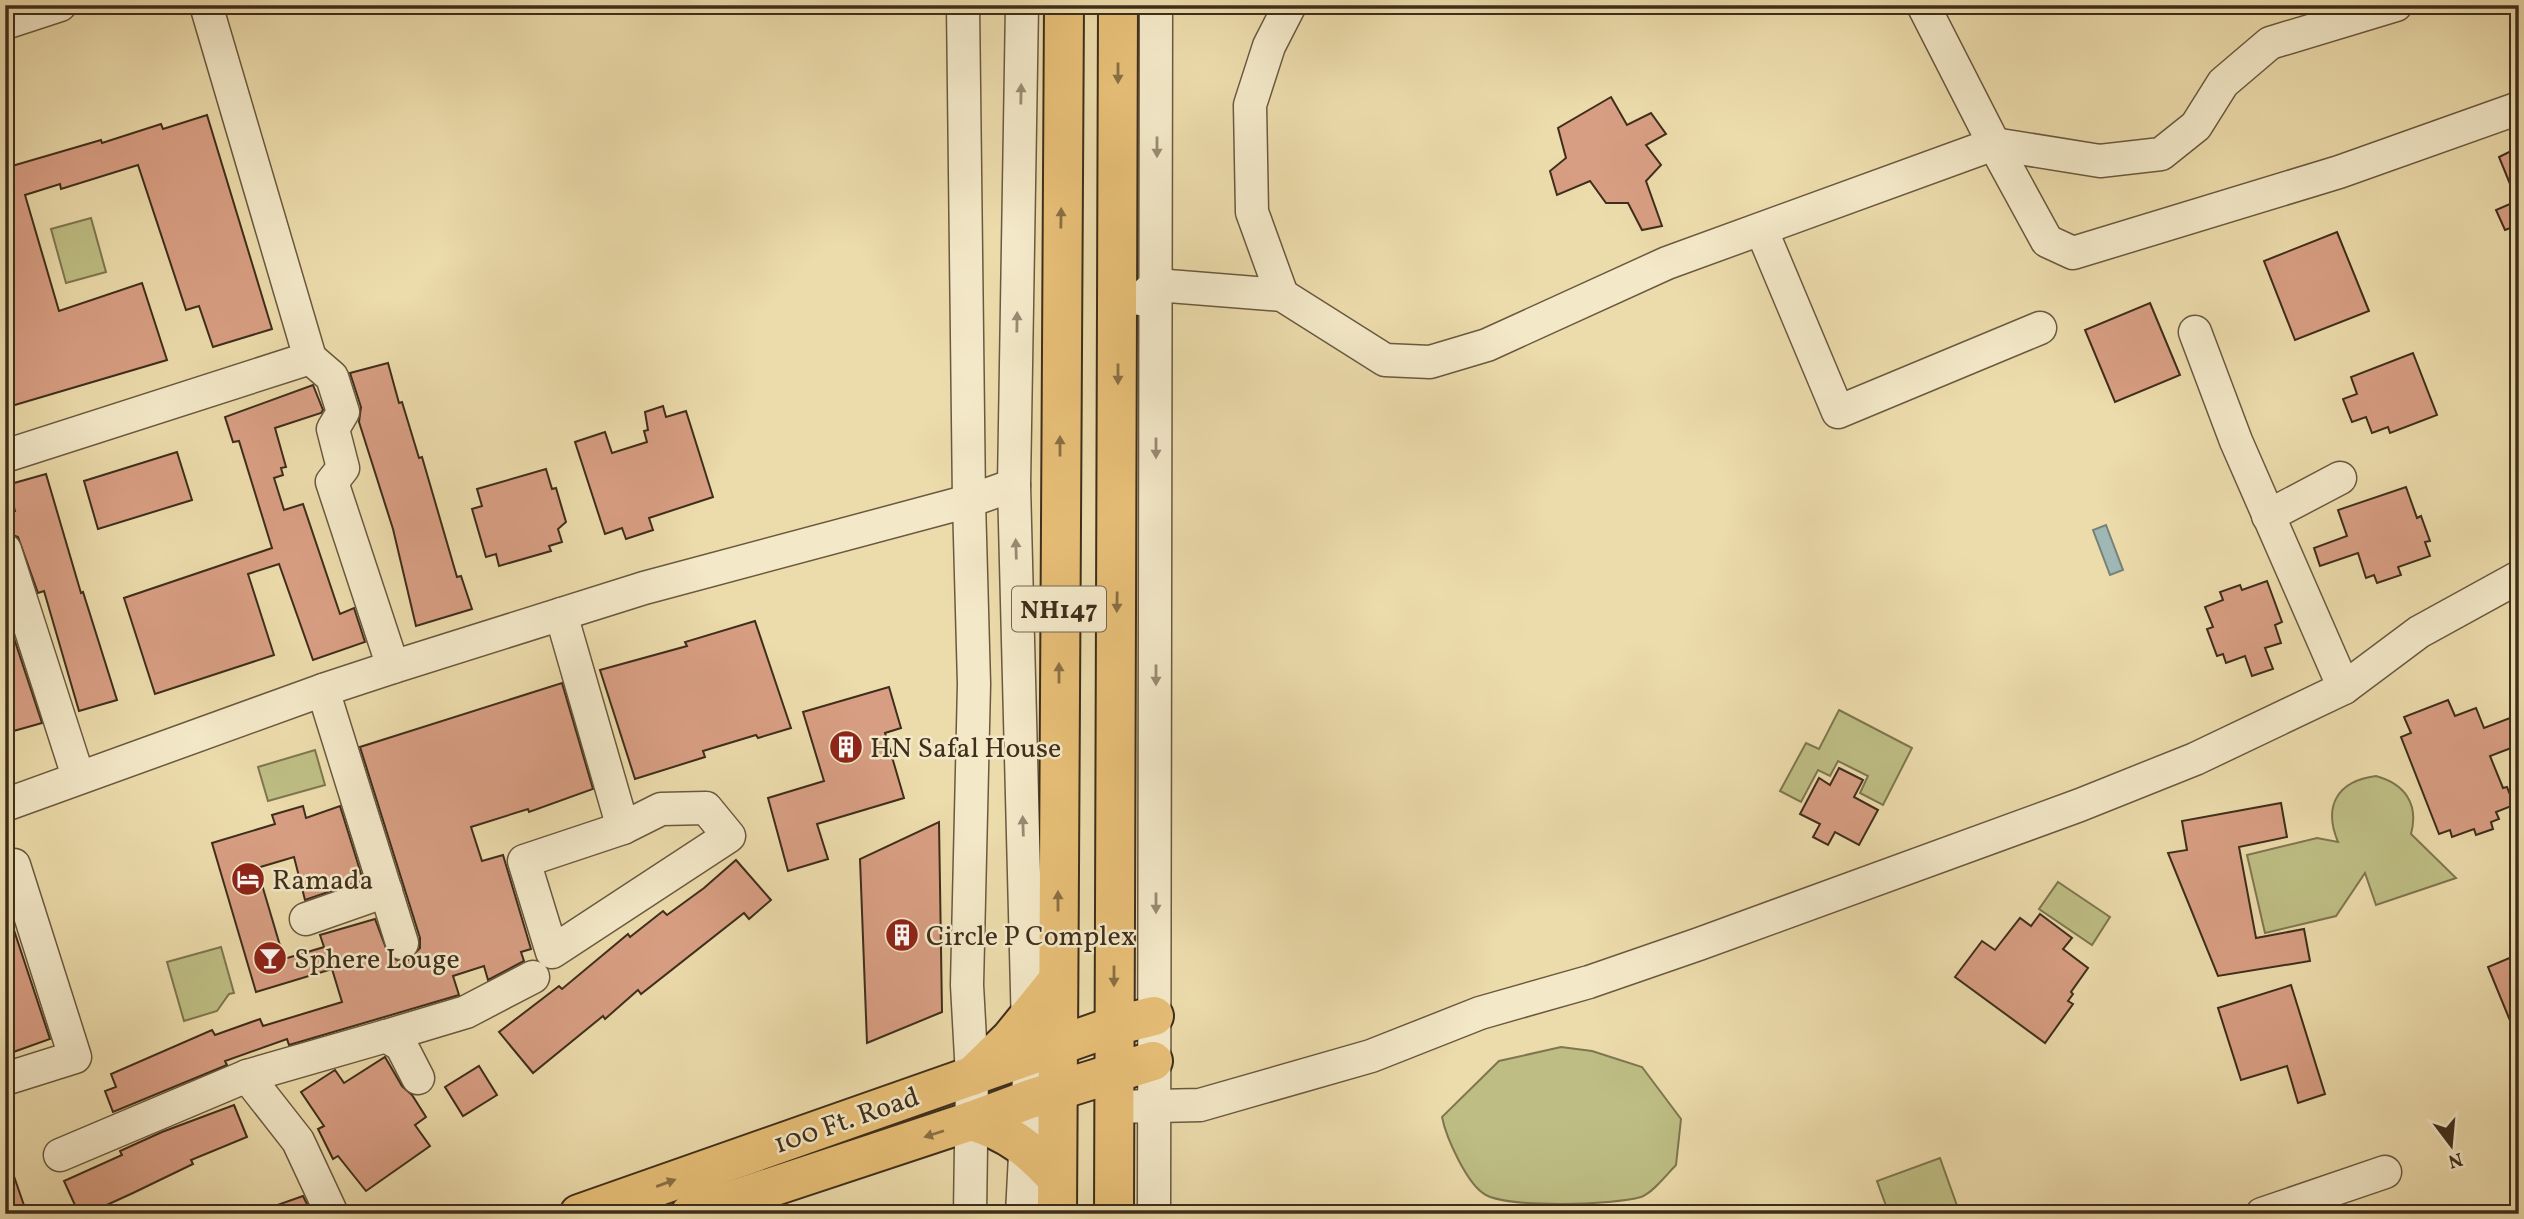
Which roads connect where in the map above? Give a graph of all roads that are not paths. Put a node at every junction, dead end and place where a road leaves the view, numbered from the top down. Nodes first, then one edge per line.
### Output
1 (60, 5) edge
2 (206, 5) edge
3 (963, 5) edge
4 (1022, 5) edge
5 (1064, 5) edge
6 (1118, 5) edge
7 (1156, 5) edge
8 (1290, 5) edge
9 (1923, 5) edge
10 (2396, 5) edge
11 (5, 23) edge
12 (2519, 108) edge
13 (1994, 144) junction
14 (1762, 231) junction
15 (1156, 285) junction
16 (1282, 295) junction
17 (1118, 318) junction
18 (2040, 328) dead end
19 (2195, 332) dead end
20 (310, 358) junction
21 (5, 456) edge
22 (2340, 478) dead end
23 (1014, 485) junction
24 (968, 501) junction
25 (2268, 516) junction
26 (5, 550) edge
27 (2519, 577) edge
28 (561, 614) junction
29 (393, 667) junction
30 (2344, 688) junction
31 (323, 690) junction
32 (75, 767) dead end
33 (6, 803) edge
34 (1114, 827) junction
35 (1156, 827) junction
36 (622, 828) junction
37 (5, 868) edge
38 (386, 891) junction
39 (306, 919) dead end
40 (402, 943) dead end
41 (533, 977) dead end
42 (1058, 980) junction
43 (1028, 1016) junction
44 (1154, 1016) junction
45 (1114, 1026) junction
46 (387, 1036) junction
47 (1043, 1051) junction
48 (1153, 1062) junction
49 (247, 1076) junction
50 (972, 1076) junction
51 (418, 1078) dead end
52 (5, 1079) edge
53 (1114, 1089) junction
54 (1043, 1095) junction
55 (1153, 1108) junction
56 (971, 1121) junction
57 (1027, 1148) junction
58 (60, 1156) dead end
59 (2385, 1172) dead end
60 (1057, 1196) edge
61 (331, 1214) edge
62 (579, 1214) edge
63 (690, 1214) edge
64 (970, 1214) edge
65 (1022, 1214) edge
66 (1114, 1214) edge
67 (1154, 1214) edge
68 (2262, 1214) edge

1 - 11 street
2 - 20 street
3 - 24 street
23 -> 4 street
42 -> 5 main road, NH147
6 -> 17 main road, NH147
7 -> 15 street
8 - 16 street
9 - 13 street
10 - 13 street
12 - 13 street
13 - 14 street
14 - 16 street
14 - 18 street
15 - 16 street
15 - 17 street
15 -> 35 street
17 -> 34 main road, NH147
19 - 25 street
20 - 21 street
20 - 29 street
22 - 25 street
23 - 24 street
43 -> 23 street
24 - 28 street
24 - 50 street
25 - 30 street
26 - 32 street
27 - 30 street
28 - 29 street
28 - 36 street
29 - 31 street
30 - 55 street
31 - 33 street
31 - 38 street
34 - 35 street
34 -> 45 main road, NH147
35 -> 44 street
36 - 36 street
37 - 52 street
38 - 39 street
38 - 40 street
41 - 46 street
42 - 43 main road
42 - 47 main road, NH147
43 - 47 street
43 - 50 main road
44 - 45 main road, 100 Ft. Road
44 - 48 street
45 - 47 main road, 100 Ft. Road
45 - 53 main road, NH147
46 - 49 street
46 - 51 street
47 - 50 main road, 100 Ft. Road
47 - 54 main road, NH147
48 - 53 main road, 100 Ft. Road
48 - 55 street
49 - 58 street
49 - 61 street
50 - 56 street
62 -> 50 main road, 100 Ft. Road
53 - 54 main road, 100 Ft. Road
53 - 55 street
53 - 66 main road, NH147
54 - 56 main road, 100 Ft. Road
54 - 57 street
54 - 60 main road, NH147
55 - 67 street
56 - 57 main road
56 -> 63 main road, 100 Ft. Road
56 - 64 street
57 - 60 main road
57 - 65 street
59 - 68 street

